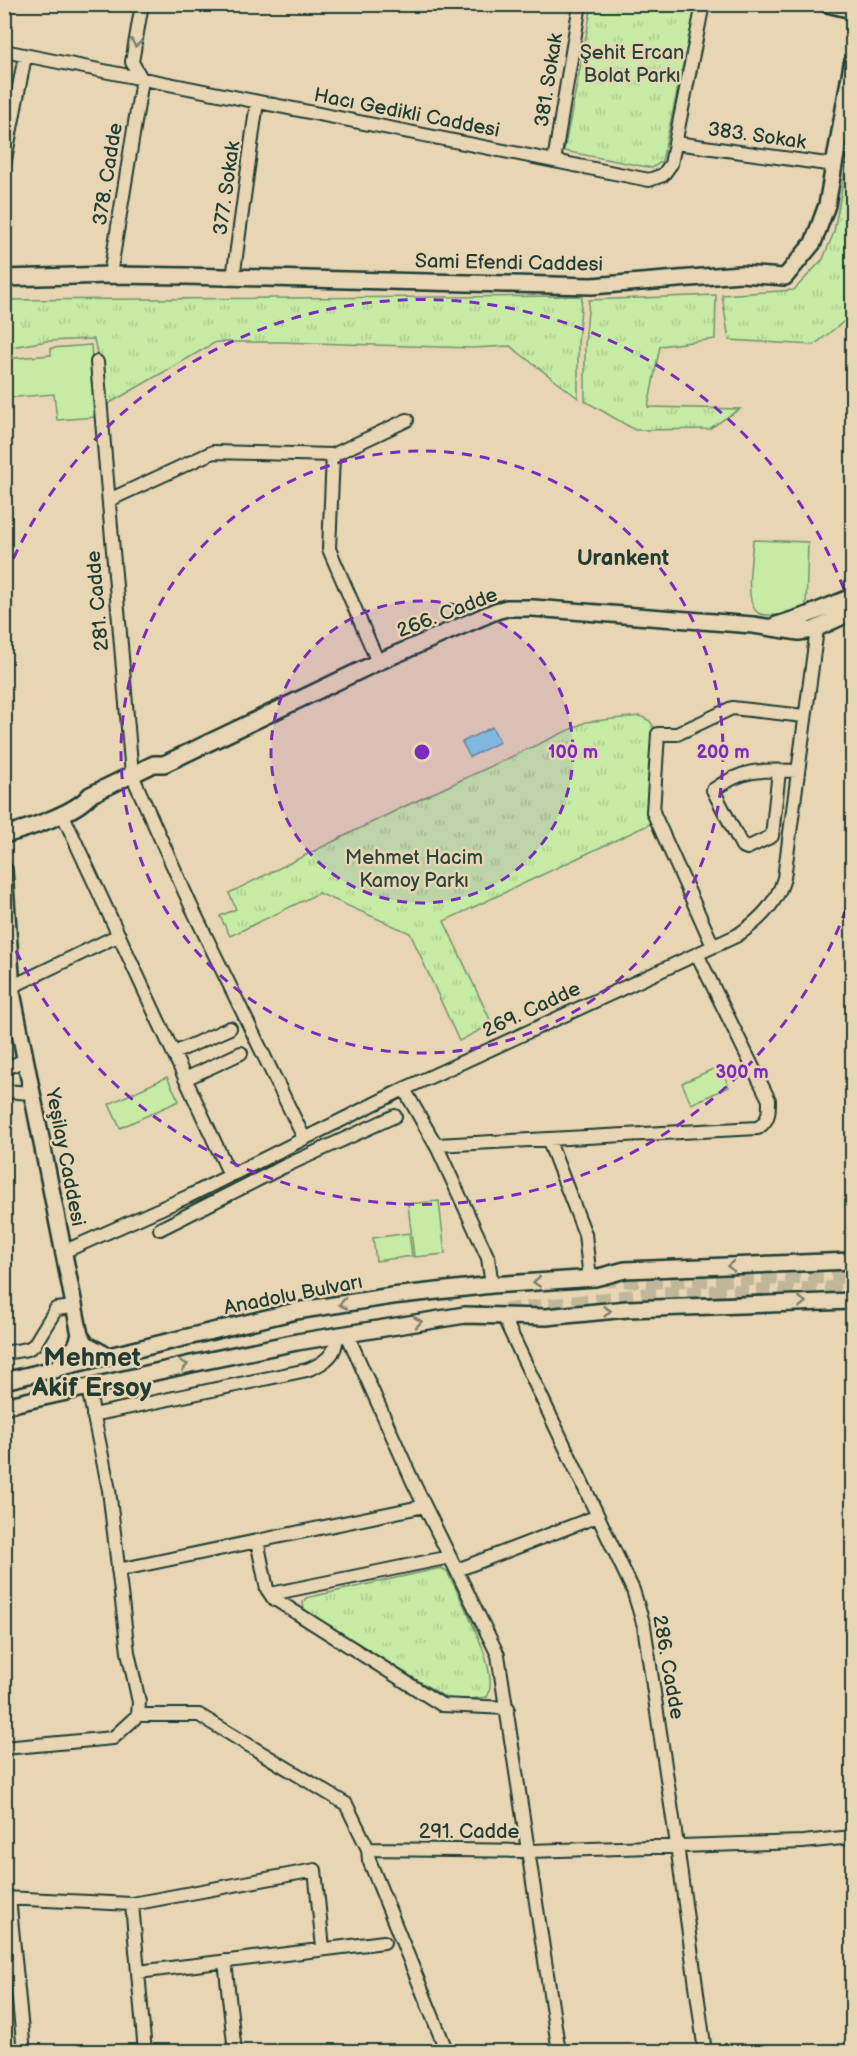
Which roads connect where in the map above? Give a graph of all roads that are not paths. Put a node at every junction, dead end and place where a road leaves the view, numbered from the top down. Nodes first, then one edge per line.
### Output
1 (142, 4) edge
2 (580, 4) edge
3 (703, 4) edge
4 (827, 4) edge
5 (852, 10) edge
6 (4, 51) edge
7 (25, 56) junction
8 (852, 64) edge
9 (142, 80) junction
10 (257, 102) junction
11 (676, 143) junction
12 (554, 161) junction
13 (4, 165) edge
14 (834, 165) junction
15 (110, 275) junction
16 (4, 278) edge
17 (233, 278) junction
18 (97, 362) dead end
19 (406, 420) dead end
20 (333, 455) junction
21 (109, 500) junction
22 (852, 597) edge
23 (852, 612) edge
24 (808, 623) junction
25 (378, 662) junction
26 (804, 716) junction
27 (779, 771) junction
28 (798, 771) junction
29 (134, 780) junction
30 (62, 813) junction
31 (9, 831) edge
32 (4, 870) edge
33 (119, 935) junction
34 (713, 946) junction
35 (697, 954) junction
36 (4, 964) edge
37 (11, 987) junction
38 (230, 1028) dead end
39 (174, 1053) junction
40 (241, 1053) dead end
41 (25, 1060) junction
42 (4, 1069) edge
43 (185, 1079) junction
44 (405, 1089) junction
45 (4, 1090) edge
46 (31, 1093) junction
47 (395, 1116) dead end
48 (304, 1138) junction
49 (548, 1139) junction
50 (436, 1145) junction
51 (276, 1152) junction
52 (283, 1167) junction
53 (230, 1175) junction
54 (160, 1229) dead end
55 (63, 1252) junction
56 (852, 1262) edge
57 (593, 1279) junction
58 (492, 1285) junction
59 (852, 1301) edge
60 (74, 1307) junction
61 (503, 1316) junction
62 (80, 1335) junction
63 (341, 1335) junction
64 (4, 1353) edge
65 (110, 1357) junction
66 (55, 1370) junction
67 (4, 1381) edge
68 (88, 1388) junction
69 (4, 1406) edge
70 (93, 1415) junction
71 (425, 1506) junction
72 (598, 1516) junction
73 (258, 1541) junction
74 (450, 1557) junction
75 (118, 1570) junction
76 (457, 1570) junction
77 (271, 1594) junction
78 (508, 1708) junction
79 (138, 1715) junction
80 (4, 1748) edge
81 (852, 1837) edge
82 (677, 1845) junction
83 (368, 1849) junction
84 (530, 1851) junction
85 (7, 1897) edge
86 (132, 1904) junction
87 (384, 1942) dead end
88 (323, 1948) junction
89 (225, 1961) junction
90 (138, 1972) junction
91 (24, 2052) edge
92 (145, 2052) edge
93 (235, 2052) edge
94 (447, 2052) edge
95 (559, 2052) edge
96 (705, 2052) edge

1 -> 9 street
2 - 12 street, 381. Sokak
3 - 11 street
4 - 5 main road
6 - 7 street, Hacı Gedikli Caddesi
7 - 9 street, Hacı Gedikli Caddesi
7 - 13 street
8 - 14 main road, Sami Efendi Caddesi
9 - 10 street, Hacı Gedikli Caddesi
9 - 15 street, 378. Cadde
10 - 12 street, Hacı Gedikli Caddesi
10 - 17 street, 377. Sokak
11 - 12 street, Hacı Gedikli Caddesi
11 - 14 street, 383. Sokak
14 - 17 main road, Sami Efendi Caddesi
15 - 16 main road, Sami Efendi Caddesi
15 - 17 main road, Sami Efendi Caddesi
18 - 21 street, 281. Cadde
19 - 20 street
20 - 21 street
20 - 25 street
21 - 29 street, 281. Cadde
22 - 24 main road
23 - 24 main road
24 - 25 main road, 266. Cadde
24 - 26 street, 269. Cadde
25 - 29 main road, 266. Cadde
26 - 28 street, 269. Cadde
26 - 34 street
27 - 27 street
27 - 28 street
28 - 34 street, 269. Cadde
29 - 30 main road, 266. Cadde
29 - 48 street, 281. Cadde
30 - 31 main road, 266. Cadde
30 - 33 street
32 - 37 main road, Yeşilay Caddesi
33 - 37 street
33 - 39 street
34 - 35 street, 269. Cadde
35 - 44 street, 269. Cadde
35 - 49 street
36 - 37 main road, Yeşilay Caddesi
37 - 41 main road, Yeşilay Caddesi
38 - 39 street
39 - 43 street
40 - 43 street
41 - 42 street
41 - 46 main road, Yeşilay Caddesi
43 - 53 street
44 - 48 street, 269. Cadde
44 - 50 street
45 - 46 street
46 - 55 main road, Yeşilay Caddesi
47 - 52 street
48 - 51 street, 269. Cadde
49 - 50 street
49 - 57 street
50 - 58 street
51 - 52 street
51 - 53 street, 269. Cadde
52 - 54 street
53 - 55 street, 269. Cadde
55 - 60 main road, Yeşilay Caddesi
56 -> 57 main road, Anadolu Bulvarı
57 -> 58 main road, Anadolu Bulvarı
58 -> 65 main road, Anadolu Bulvarı
61 -> 59 main road
60 - 62 main road, Yeşilay Caddesi
60 - 64 street
63 -> 61 main road
61 - 72 street, 286. Cadde
62 - 65 main road
62 - 66 main road
68 -> 63 main road
63 - 70 street
63 - 71 street
65 - 66 main road, Anadolu Bulvarı
66 - 67 main road, Anadolu Bulvarı
68 - 69 main road
68 - 70 street
70 - 75 street
71 - 73 street
71 - 74 street
72 - 76 street
72 - 82 street, 286. Cadde
73 - 75 street
73 - 77 street
74 - 76 street
74 - 77 street
75 - 79 street
76 - 78 street
77 - 78 street
78 - 84 street
79 - 80 street
79 - 83 street
81 - 82 street, 291. Cadde
82 - 84 street, 291. Cadde
82 - 96 street, 286. Cadde
83 - 84 street, 291. Cadde
83 - 94 street
84 - 95 street
85 - 86 street
85 - 91 street
86 - 88 street
86 - 90 street
87 - 88 street
88 - 89 street
89 - 90 street
89 - 93 street
90 - 92 street

